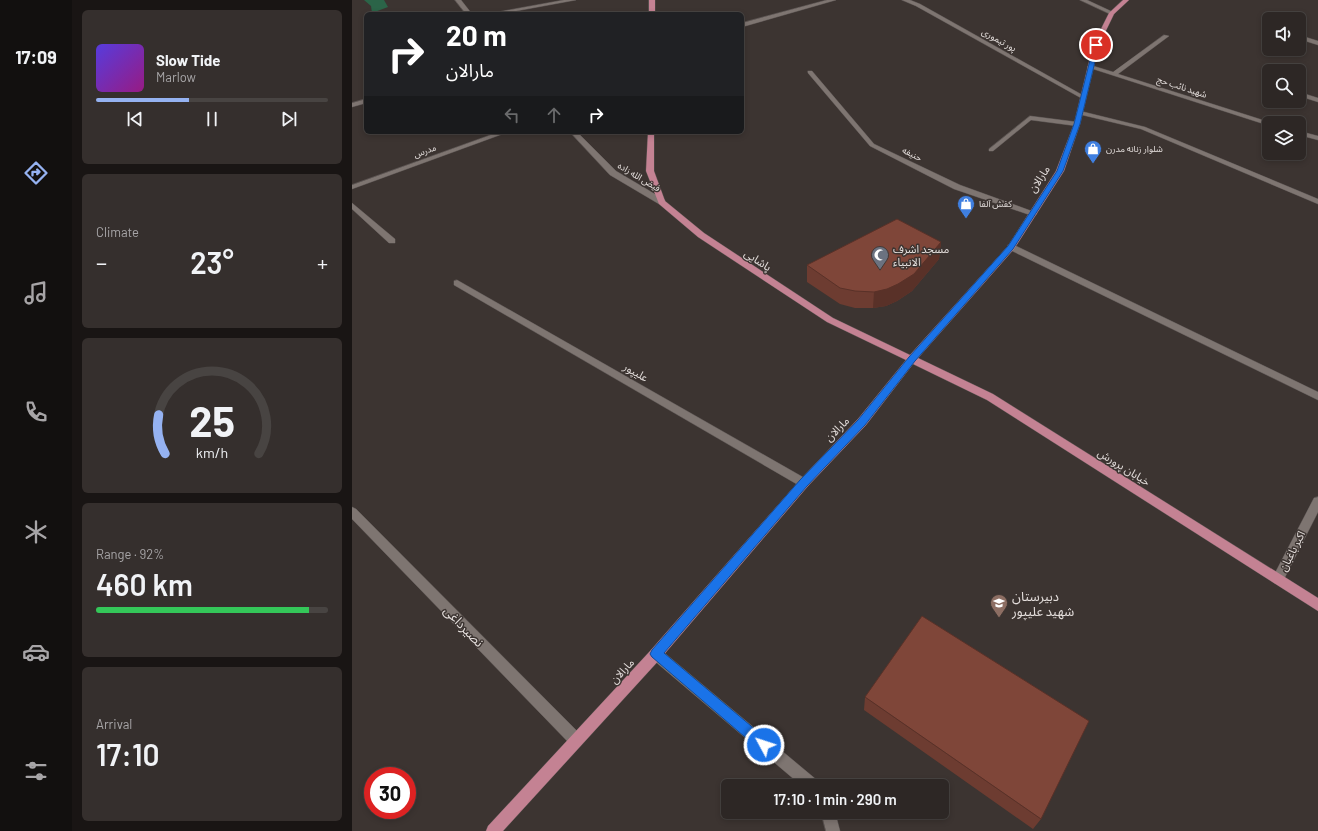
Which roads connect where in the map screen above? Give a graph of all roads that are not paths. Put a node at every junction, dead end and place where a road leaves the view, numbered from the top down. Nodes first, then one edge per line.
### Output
1 (458, 0) edge
2 (573, 0) edge
3 (652, 0) edge
4 (833, 0) edge
5 (906, 0) edge
6 (1083, 0) edge
7 (1126, 0) edge
8 (467, 12) edge
9 (502, 12) edge
10 (652, 12) edge
11 (1112, 13) junction
12 (744, 24) edge
13 (1166, 36) dead end
14 (1306, 39) edge
15 (1318, 43) edge
16 (1090, 67) junction
17 (810, 72) dead end
18 (1114, 74) junction
19 (1306, 96) edge
20 (1083, 97) junction
21 (1318, 100) edge
22 (364, 102) edge
23 (352, 105) edge
24 (1080, 113) junction
25 (1262, 122) edge
26 (1077, 124) junction
27 (499, 134) edge
28 (575, 134) edge
29 (651, 134) edge
30 (1306, 135) edge
31 (1318, 138) edge
32 (991, 150) dead end
33 (352, 187) edge
34 (662, 202) junction
35 (1318, 202) edge
36 (352, 205) edge
37 (1033, 213) junction
38 (392, 240) dead end
39 (1011, 247) junction
40 (457, 283) dead end
41 (912, 359) junction
42 (1318, 396) edge
43 (804, 483) junction
44 (1318, 501) edge
45 (352, 512) edge
46 (1278, 579) junction
47 (1318, 605) edge
48 (656, 654) junction
49 (576, 740) junction
50 (805, 779) edge
51 (830, 819) edge
52 (493, 831) edge
53 (833, 831) edge

1 - 8 street
2 - 9 street
3 - 10 main road
4 - 12 street
5 - 20 street, پور تیموری
6 - 11 street
7 - 11 main road, مارالان
11 - 16 main road, مارالان
13 - 18 street
14 - 15 street
16 - 18 street, شهید نائب حج
16 - 20 main road, مارالان
17 - 37 street, حنیفه
18 - 25 street, شهید نائب حج
19 - 21 street
20 - 24 main road, مارالان
22 - 23 street
24 - 26 main road, مارالان
24 - 35 street
26 - 32 street
26 - 37 main road, مارالان
27 - 33 street, مدرس
28 - 34 street, فیض الله زاده
29 - 34 main road, پاشایی
30 - 31 street
34 - 41 main road, پاشایی
36 - 38 street
37 - 39 main road, مارالان
39 - 41 main road, مارالان
39 - 42 street
40 - 43 street, علیپور
41 - 43 main road, مارالان
41 - 46 main road, خیابان پرورش
43 - 48 main road, مارالان
44 - 46 street, اکبر باغبان
45 - 49 street, نصیرداغی
46 - 47 main road, خیابان پرورش
48 - 49 main road, مارالان
48 - 50 street
49 - 52 main road, مارالان
51 - 53 street

